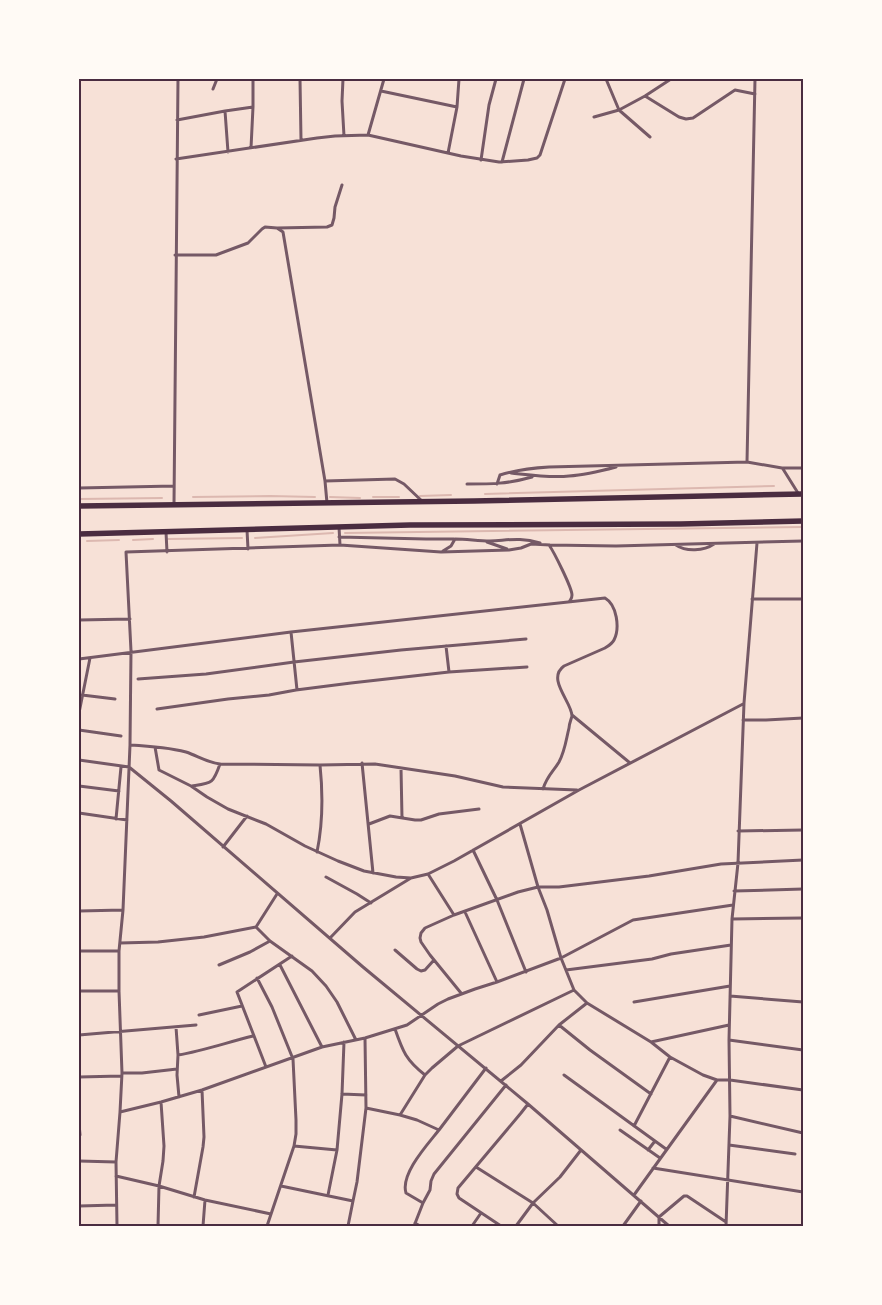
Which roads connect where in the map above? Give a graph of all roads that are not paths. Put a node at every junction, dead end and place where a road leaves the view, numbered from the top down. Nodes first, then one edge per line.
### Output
1 (178, 79) edge
2 (217, 79) edge
3 (253, 79) edge
4 (300, 79) edge
5 (342, 79) edge
6 (384, 79) edge
7 (459, 79) edge
8 (496, 79) edge
9 (524, 79) edge
10 (565, 79) edge
11 (606, 79) edge
12 (671, 79) edge
13 (756, 79) edge
14 (666, 80) edge
15 (213, 88) dead end
16 (381, 91) junction
17 (755, 94) junction
18 (645, 96) junction
19 (253, 107) junction
20 (457, 107) junction
21 (619, 110) junction
22 (225, 111) junction
23 (594, 117) dead end
24 (177, 120) junction
25 (368, 135) junction
26 (344, 136) junction
27 (650, 137) dead end
28 (301, 140) junction
29 (251, 148) junction
30 (228, 152) junction
31 (448, 153) junction
32 (176, 159) junction
33 (481, 160) junction
34 (502, 162) junction
35 (342, 185) dead end
36 (277, 228) junction
37 (176, 255) junction
38 (747, 462) junction
39 (622, 465) junction
40 (782, 468) junction
41 (803, 468) edge
42 (507, 473) junction
43 (535, 476) junction
44 (325, 481) junction
45 (467, 484) dead end
46 (497, 484) junction
47 (174, 486) junction
48 (79, 488) edge
49 (801, 494) edge
50 (327, 502) junction
51 (423, 502) junction
52 (174, 505) junction
53 (79, 506) edge
54 (803, 521) edge
55 (339, 527) junction
56 (247, 530) junction
57 (166, 532) junction
58 (79, 534) edge
59 (339, 537) junction
60 (455, 539) junction
61 (484, 541) junction
62 (803, 541) edge
63 (757, 543) junction
64 (340, 545) junction
65 (550, 545) junction
66 (248, 549) junction
67 (509, 550) junction
68 (167, 552) junction
69 (442, 552) junction
70 (752, 599) junction
71 (803, 599) edge
72 (569, 603) junction
73 (130, 619) junction
74 (79, 620) edge
75 (291, 632) junction
76 (526, 639) dead end
77 (446, 646) junction
78 (131, 651) junction
79 (90, 658) junction
80 (79, 659) edge
81 (294, 662) junction
82 (527, 667) dead end
83 (449, 672) junction
84 (138, 679) dead end
85 (297, 690) junction
86 (82, 695) junction
87 (115, 699) dead end
88 (744, 703) junction
89 (157, 709) dead end
90 (79, 713) edge
91 (572, 715) junction
92 (803, 718) edge
93 (743, 720) junction
94 (79, 730) edge
95 (121, 736) dead end
96 (130, 745) junction
97 (155, 747) junction
98 (79, 760) edge
99 (362, 763) junction
100 (630, 763) junction
101 (220, 764) junction
102 (320, 765) junction
103 (121, 767) junction
104 (129, 768) junction
105 (401, 768) junction
106 (79, 786) edge
107 (191, 786) junction
108 (543, 789) junction
109 (579, 790) junction
110 (118, 791) junction
111 (479, 810) dead end
112 (79, 813) edge
113 (247, 816) junction
114 (402, 818) junction
115 (116, 819) junction
116 (127, 820) junction
117 (369, 824) junction
118 (520, 824) junction
119 (803, 830) edge
120 (738, 831) junction
121 (224, 847) junction
122 (473, 850) junction
123 (317, 852) junction
124 (803, 860) edge
125 (738, 863) junction
126 (373, 873) junction
127 (428, 874) junction
128 (326, 877) dead end
129 (411, 878) junction
130 (538, 887) junction
131 (803, 889) edge
132 (734, 892) junction
133 (277, 894) junction
134 (497, 900) junction
135 (370, 903) junction
136 (733, 905) junction
137 (123, 910) junction
138 (79, 911) edge
139 (465, 912) junction
140 (454, 915) junction
141 (803, 918) edge
142 (732, 919) junction
143 (256, 928) junction
144 (330, 938) junction
145 (270, 941) junction
146 (120, 943) junction
147 (731, 945) junction
148 (394, 950) dead end
149 (79, 951) edge
150 (119, 951) junction
151 (292, 956) junction
152 (561, 958) junction
153 (434, 960) junction
154 (219, 965) dead end
155 (280, 965) junction
156 (566, 970) junction
157 (526, 972) junction
158 (257, 978) junction
159 (497, 982) junction
160 (730, 986) junction
161 (574, 990) junction
162 (79, 991) edge
163 (119, 991) junction
164 (462, 994) junction
165 (730, 996) junction
166 (634, 1002) dead end
167 (803, 1002) edge
168 (587, 1003) junction
169 (242, 1006) junction
170 (199, 1014) dead end
171 (421, 1016) junction
172 (196, 1025) dead end
173 (729, 1025) junction
174 (560, 1026) junction
175 (176, 1027) junction
176 (395, 1029) junction
177 (121, 1032) junction
178 (79, 1035) edge
179 (253, 1036) junction
180 (366, 1038) junction
181 (356, 1040) junction
182 (729, 1040) junction
183 (344, 1042) junction
184 (650, 1042) junction
185 (458, 1046) junction
186 (322, 1047) junction
187 (803, 1050) edge
188 (178, 1054) junction
189 (670, 1057) junction
190 (293, 1058) junction
191 (266, 1067) junction
192 (486, 1068) junction
193 (177, 1069) junction
194 (122, 1075) junction
195 (424, 1075) junction
196 (564, 1075) dead end
197 (79, 1077) edge
198 (717, 1080) junction
199 (730, 1080) junction
200 (502, 1081) junction
201 (506, 1085) junction
202 (202, 1090) junction
203 (803, 1090) edge
204 (342, 1094) junction
205 (650, 1094) junction
206 (367, 1095) junction
207 (179, 1097) junction
208 (161, 1102) junction
209 (528, 1104) junction
210 (366, 1108) junction
211 (120, 1112) junction
212 (400, 1115) junction
213 (730, 1116) junction
214 (79, 1124) edge
215 (634, 1126) junction
216 (439, 1130) junction
217 (620, 1130) dead end
218 (803, 1133) edge
219 (80, 1135) dead end
220 (655, 1140) junction
221 (729, 1145) junction
222 (294, 1146) junction
223 (666, 1149) junction
224 (337, 1150) junction
225 (581, 1150) junction
226 (648, 1150) junction
227 (795, 1154) dead end
228 (660, 1158) junction
229 (79, 1161) edge
230 (116, 1162) junction
231 (476, 1167) junction
232 (653, 1168) junction
233 (116, 1176) junction
234 (728, 1179) junction
235 (159, 1186) junction
236 (281, 1186) junction
237 (803, 1192) edge
238 (634, 1195) junction
239 (328, 1196) junction
240 (194, 1197) junction
241 (205, 1200) junction
242 (353, 1201) junction
243 (641, 1201) junction
244 (422, 1203) junction
245 (533, 1203) junction
246 (116, 1205) junction
247 (79, 1206) edge
248 (481, 1213) junction
249 (271, 1214) junction
250 (659, 1217) junction
251 (726, 1224) edge
252 (415, 1225) edge
253 (116, 1226) edge
254 (158, 1226) edge
255 (202, 1226) edge
256 (267, 1226) edge
257 (348, 1226) edge
258 (420, 1226) edge
259 (472, 1226) edge
260 (501, 1226) edge
261 (516, 1226) edge
262 (558, 1226) edge
263 (623, 1226) edge
264 (659, 1226) edge
265 (670, 1226) edge

1 - 24 street
2 - 15 street
3 - 19 street
4 - 28 street
5 - 26 street
6 - 16 street
7 - 20 street
8 - 33 street
9 - 34 street
10 - 34 street
11 - 21 street
12 - 14 street
13 - 17 street
14 - 18 street
16 - 20 street
16 - 25 street
17 - 18 street
17 - 38 street
18 - 21 street
19 - 22 street
19 - 29 street
20 - 31 street
21 - 23 street
21 - 27 street
22 - 24 street
22 - 30 street
24 - 32 street
25 - 26 street
25 - 31 street
26 - 28 street
28 - 29 street
29 - 30 street
30 - 32 street
31 - 33 street
32 - 37 street
33 - 34 street
35 - 36 street
36 - 37 street
36 - 44 street
37 - 47 street
38 - 39 street
38 - 40 street
39 - 42 street
39 - 43 street
40 - 41 street
40 - 49 street
42 - 43 street
42 - 46 street
43 - 46 street
44 - 50 street
44 - 51 street
45 - 46 street
47 - 48 street
47 - 52 street
49 - 51 highway
50 - 51 highway
50 - 52 highway
52 - 53 highway
54 - 55 highway
55 - 56 highway
55 - 59 street
56 - 57 highway
56 - 66 street
57 - 58 highway
57 - 68 street
59 - 60 street
59 - 64 street
60 - 61 street
60 - 69 street
61 - 65 street
61 - 67 street
62 - 63 street
63 - 65 street
63 - 70 street
64 - 66 street
64 - 69 street
65 - 67 street
65 - 72 street
66 - 68 street
67 - 69 street
68 - 73 street
70 - 71 street
70 - 88 street
72 - 75 street
72 - 91 street
73 - 74 street
73 - 78 street
75 - 78 street
75 - 81 street
76 - 77 street
77 - 81 street
77 - 83 street
78 - 79 street
78 - 96 street
79 - 80 street
79 - 86 street
81 - 84 street
81 - 85 street
82 - 83 street
83 - 85 street
85 - 89 street
86 - 87 street
86 - 90 street
88 - 93 street
88 - 100 street
91 - 100 street
91 - 108 street
92 - 93 street
93 - 120 street
94 - 95 street
96 - 97 street
96 - 104 street
97 - 101 street
97 - 107 street
98 - 103 street
99 - 102 street
99 - 105 street
99 - 117 street
100 - 109 street
101 - 102 street
101 - 107 street
102 - 123 street
103 - 104 street
103 - 110 street
104 - 116 street
104 - 121 street
105 - 108 street
105 - 114 street
106 - 110 street
107 - 113 street
108 - 109 street
109 - 118 street
110 - 115 street
111 - 114 street
112 - 115 street
113 - 121 street
113 - 123 street
114 - 117 street
115 - 116 street
116 - 137 street
117 - 126 street
118 - 122 street
118 - 130 street
119 - 120 street
120 - 125 street
121 - 133 street
122 - 127 street
122 - 134 street
123 - 126 street
124 - 125 street
125 - 130 street
125 - 132 street
126 - 129 street
127 - 129 street
127 - 140 street
128 - 135 street
129 - 135 street
130 - 134 street
130 - 152 street
131 - 132 street
132 - 136 street
133 - 143 street
133 - 144 street
134 - 139 street
134 - 157 street
135 - 144 street
136 - 142 street
136 - 152 street
137 - 138 street
137 - 146 street
139 - 140 street
139 - 159 street
140 - 153 street
141 - 142 street
142 - 147 street
143 - 145 street
143 - 146 street
144 - 171 street
145 - 151 street
145 - 154 street
146 - 150 street
147 - 156 street
147 - 160 street
148 - 153 street
149 - 150 street
150 - 163 street
151 - 155 street
151 - 181 street
152 - 156 street
152 - 157 street
153 - 164 street
155 - 158 street
155 - 186 street
156 - 161 street
157 - 159 street
158 - 169 street
158 - 190 street
159 - 164 street
160 - 165 street
160 - 166 street
161 - 168 street
161 - 185 street
162 - 163 street
163 - 177 street
164 - 171 street
165 - 167 street
165 - 173 street
168 - 174 street
168 - 184 street
169 - 170 street
169 - 179 street
171 - 176 street
171 - 185 street
172 - 175 street
173 - 182 street
173 - 184 street
174 - 200 street
174 - 205 street
175 - 177 street
175 - 188 street
176 - 180 street
176 - 195 street
177 - 178 street
177 - 194 street
179 - 188 street
179 - 191 street
180 - 181 street
180 - 206 street
181 - 183 street
182 - 187 street
182 - 199 street
183 - 186 street
183 - 204 street
184 - 189 street
185 - 192 street
185 - 195 street
186 - 190 street
188 - 193 street
189 - 198 street
189 - 205 street
190 - 191 street
190 - 222 street
191 - 202 street
192 - 200 street
192 - 216 street
193 - 194 street
193 - 207 street
194 - 197 street
194 - 211 street
195 - 212 street
196 - 215 street
198 - 199 street
198 - 223 street
199 - 203 street
199 - 213 street
200 - 201 street
201 - 209 street
201 - 244 street
202 - 207 street
202 - 240 street
204 - 206 street
204 - 224 street
205 - 215 street
206 - 210 street
207 - 208 street
208 - 211 street
208 - 235 street
209 - 225 street
209 - 231 street
210 - 212 street
210 - 242 street
211 - 230 street
212 - 216 street
213 - 218 street
213 - 221 street
214 - 219 street
215 - 220 street
216 - 244 street
217 - 226 street
220 - 223 street
220 - 226 street
221 - 227 street
221 - 234 street
222 - 224 street
222 - 236 street
223 - 228 street
224 - 239 street
225 - 238 street
225 - 245 street
226 - 228 street
228 - 232 street
229 - 230 street
230 - 233 street
231 - 245 street
231 - 248 street
232 - 234 street
232 - 238 street
233 - 235 street
233 - 246 street
234 - 237 street
234 - 251 street
235 - 240 street
235 - 254 street
236 - 239 street
236 - 249 street
238 - 243 street
239 - 242 street
240 - 241 street
241 - 249 street
241 - 255 street
242 - 257 street
243 - 250 street
243 - 263 street
244 - 252 street
245 - 261 street
245 - 262 street
246 - 247 street
246 - 253 street
248 - 259 street
248 - 260 street
249 - 256 street
250 - 251 street
250 - 264 street
250 - 265 street
252 - 258 street

